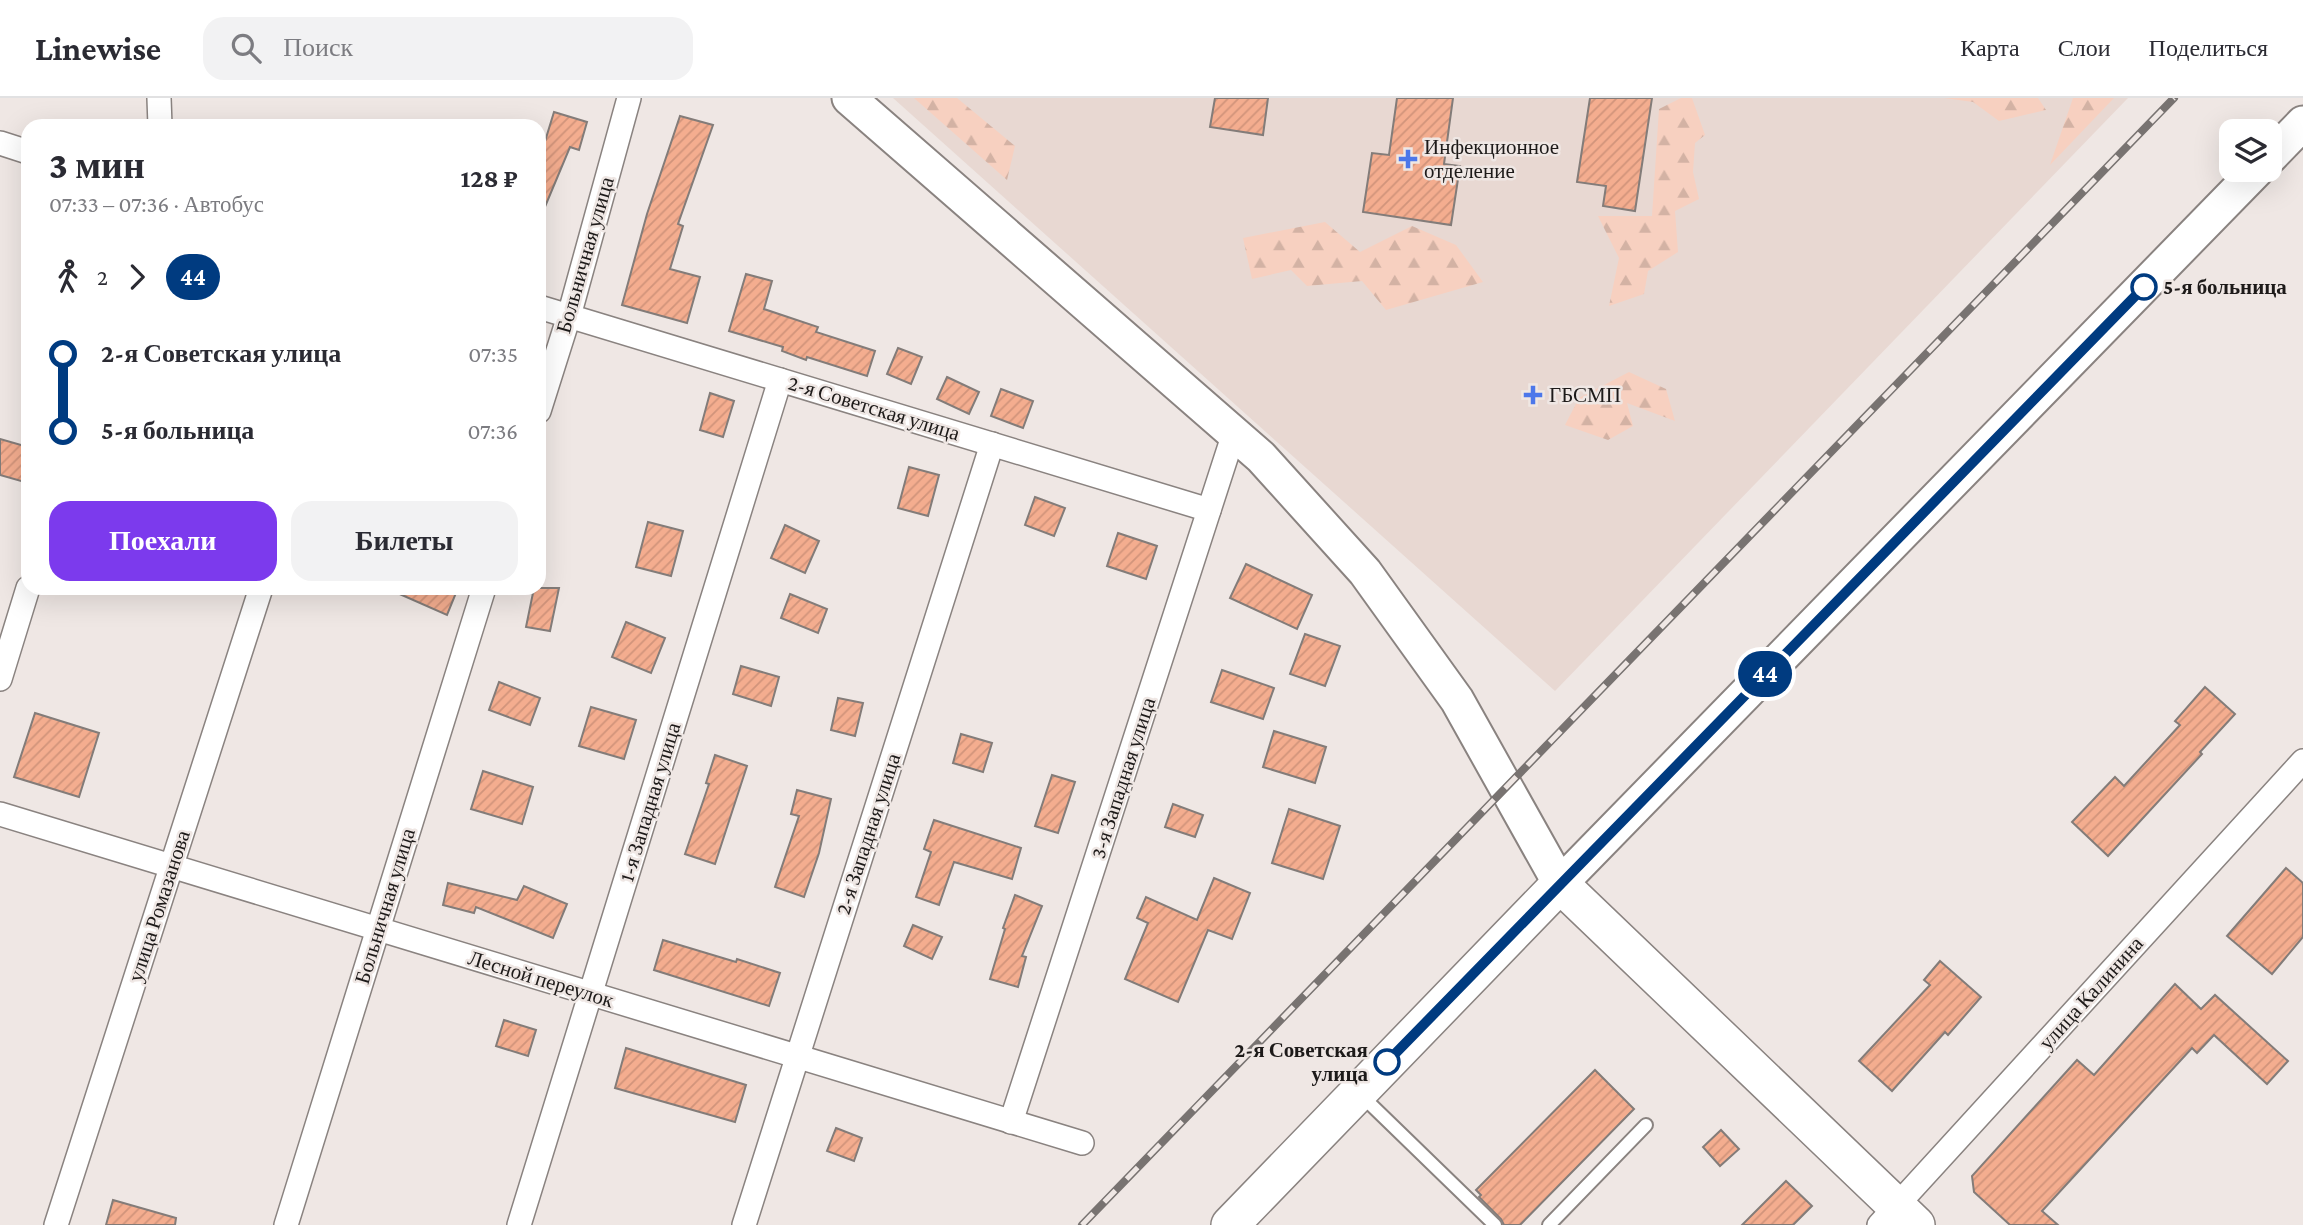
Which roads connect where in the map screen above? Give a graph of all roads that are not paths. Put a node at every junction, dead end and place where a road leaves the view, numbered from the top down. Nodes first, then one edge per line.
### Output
1 (159, 98) edge
2 (629, 98) edge
3 (849, 98) edge
4 (160, 119) edge
5 (2303, 123) edge
6 (0, 144) edge
7 (2282, 145) edge
8 (21, 150) edge
9 (2246, 182) edge
10 (546, 309) edge
11 (569, 316) junction
12 (780, 380) junction
13 (546, 389) edge
14 (1234, 433) junction
15 (992, 444) junction
16 (1209, 510) junction
17 (26, 595) edge
18 (259, 595) edge
19 (482, 595) edge
20 (0, 679) edge
21 (2303, 761) edge
22 (0, 814) edge
23 (172, 866) junction
24 (1560, 884) junction
25 (378, 929) junction
26 (591, 994) junction
27 (798, 1057) junction
28 (1359, 1092) junction
29 (1011, 1122) junction
30 (1646, 1125) dead end
31 (1082, 1143) dead end
32 (1897, 1219) edge
33 (56, 1225) edge
34 (286, 1225) edge
35 (519, 1225) edge
36 (744, 1225) edge
37 (1230, 1225) edge
38 (1495, 1225) edge
39 (1549, 1225) edge

1 - 4 street
2 - 11 street, Больничная улица
3 - 14 main road
5 - 7 main road
6 - 8 street
9 - 24 main road
10 - 11 street, 2-я Советская улица
11 - 12 street, 2-я Советская улица
11 - 13 street, Больничная улица
12 - 15 street, 2-я Советская улица
12 - 26 street, 1-я Западная улица
14 - 16 street, 3-я Западная улица
14 - 24 main road
15 - 16 street, 2-я Советская улица
15 - 27 street, 2-я Западная улица
16 - 29 street, 3-я Западная улица
17 - 20 street
18 - 23 street, улица Ромазанова
19 - 25 street, Больничная улица
21 - 32 street, улица Калинина
22 - 23 street, Лесной переулок
23 - 25 street, Лесной переулок
23 - 33 street, улица Ромазанова
24 - 28 main road
24 - 32 main road
25 - 26 street, Лесной переулок
25 - 34 street, Больничная улица
26 - 27 street, Лесной переулок
26 - 35 street, 1-я Западная улица
27 - 29 street, Лесной переулок
27 - 36 street, 2-я Западная улица
28 - 37 main road
28 - 38 lane
29 - 31 street, Лесной переулок
30 - 39 lane

